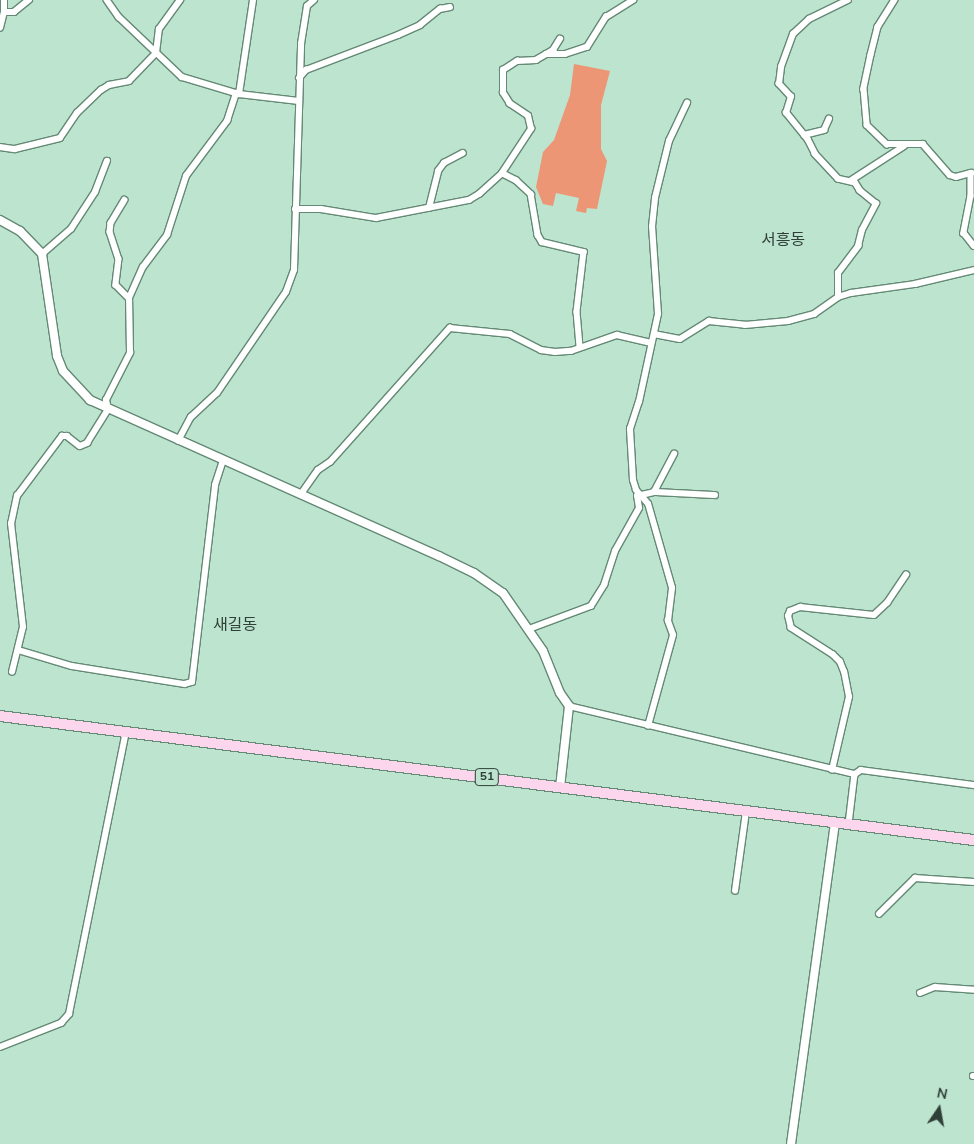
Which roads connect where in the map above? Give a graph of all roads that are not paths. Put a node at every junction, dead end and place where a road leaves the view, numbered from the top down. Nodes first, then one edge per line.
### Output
1 (4, 0) edge
2 (29, 0) edge
3 (107, 0) edge
4 (180, 0) edge
5 (253, 0) edge
6 (314, 0) edge
7 (633, 0) edge
8 (848, 0) edge
9 (895, 0) edge
10 (450, 7) dead end
11 (4, 12) junction
12 (0, 28) edge
13 (560, 39) dead end
14 (156, 53) junction
15 (546, 54) junction
16 (299, 78) junction
17 (238, 94) junction
18 (299, 101) junction
19 (687, 103) dead end
20 (829, 119) dead end
21 (804, 135) junction
22 (904, 146) junction
23 (0, 147) edge
24 (462, 153) dead end
25 (107, 161) dead end
26 (502, 173) junction
27 (850, 182) junction
28 (125, 200) dead end
29 (429, 208) junction
30 (295, 209) junction
31 (0, 220) edge
32 (974, 246) edge
33 (42, 254) junction
34 (974, 270) edge
35 (838, 297) junction
36 (129, 298) junction
37 (654, 334) junction
38 (651, 343) junction
39 (580, 347) junction
40 (108, 409) junction
41 (178, 441) junction
42 (674, 454) dead end
43 (223, 461) junction
44 (654, 492) junction
45 (301, 494) junction
46 (640, 494) junction
47 (715, 495) dead end
48 (906, 575) dead end
49 (529, 629) junction
50 (18, 650) junction
51 (12, 672) dead end
52 (569, 706) junction
53 (0, 716) edge
54 (648, 726) junction
55 (126, 732) junction
56 (832, 770) junction
57 (855, 774) junction
58 (974, 785) edge
59 (560, 786) junction
60 (746, 812) junction
61 (835, 823) junction
62 (849, 824) junction
63 (974, 840) edge
64 (974, 882) edge
65 (735, 891) dead end
66 (879, 914) dead end
67 (974, 990) edge
68 (920, 992) dead end
69 (0, 1047) edge
70 (791, 1144) edge

1 - 11 street
2 - 11 street
3 - 14 street
4 - 14 street
5 - 17 street
6 - 16 street
7 - 15 street
8 - 21 street
9 - 22 street
10 - 16 street
11 - 12 street
13 - 15 street
14 - 17 street
14 - 23 street
15 - 26 street
16 - 18 street
17 - 18 street
17 - 36 street
18 - 30 street
19 - 37 street
20 - 21 street
21 - 27 street
22 - 27 street
22 - 32 street
24 - 29 street
25 - 33 street
26 - 29 street
26 - 39 street
27 - 35 street
28 - 36 street
29 - 30 street
30 - 41 street
31 - 33 street
33 - 40 street
34 - 35 street
35 - 37 street
36 - 40 street
37 - 38 street
38 - 39 street
38 - 46 street
39 - 45 street
40 - 41 street
40 - 50 street
41 - 43 street
42 - 44 street
43 - 45 street
43 - 50 street
44 - 46 street
44 - 47 street
45 - 49 street
46 - 49 street
46 - 54 street
48 - 56 street
49 - 52 street
50 - 51 street
52 - 54 street
52 - 59 street
53 - 55 main road, 51
54 - 56 street
55 - 59 main road, 51
55 - 69 street
56 - 57 street
57 - 58 street
57 - 62 street
59 - 60 main road, 51
60 - 61 main road, 51
60 - 65 street
61 - 62 main road, 51
61 - 70 street
62 - 63 main road, 51
64 - 66 street
67 - 68 street

